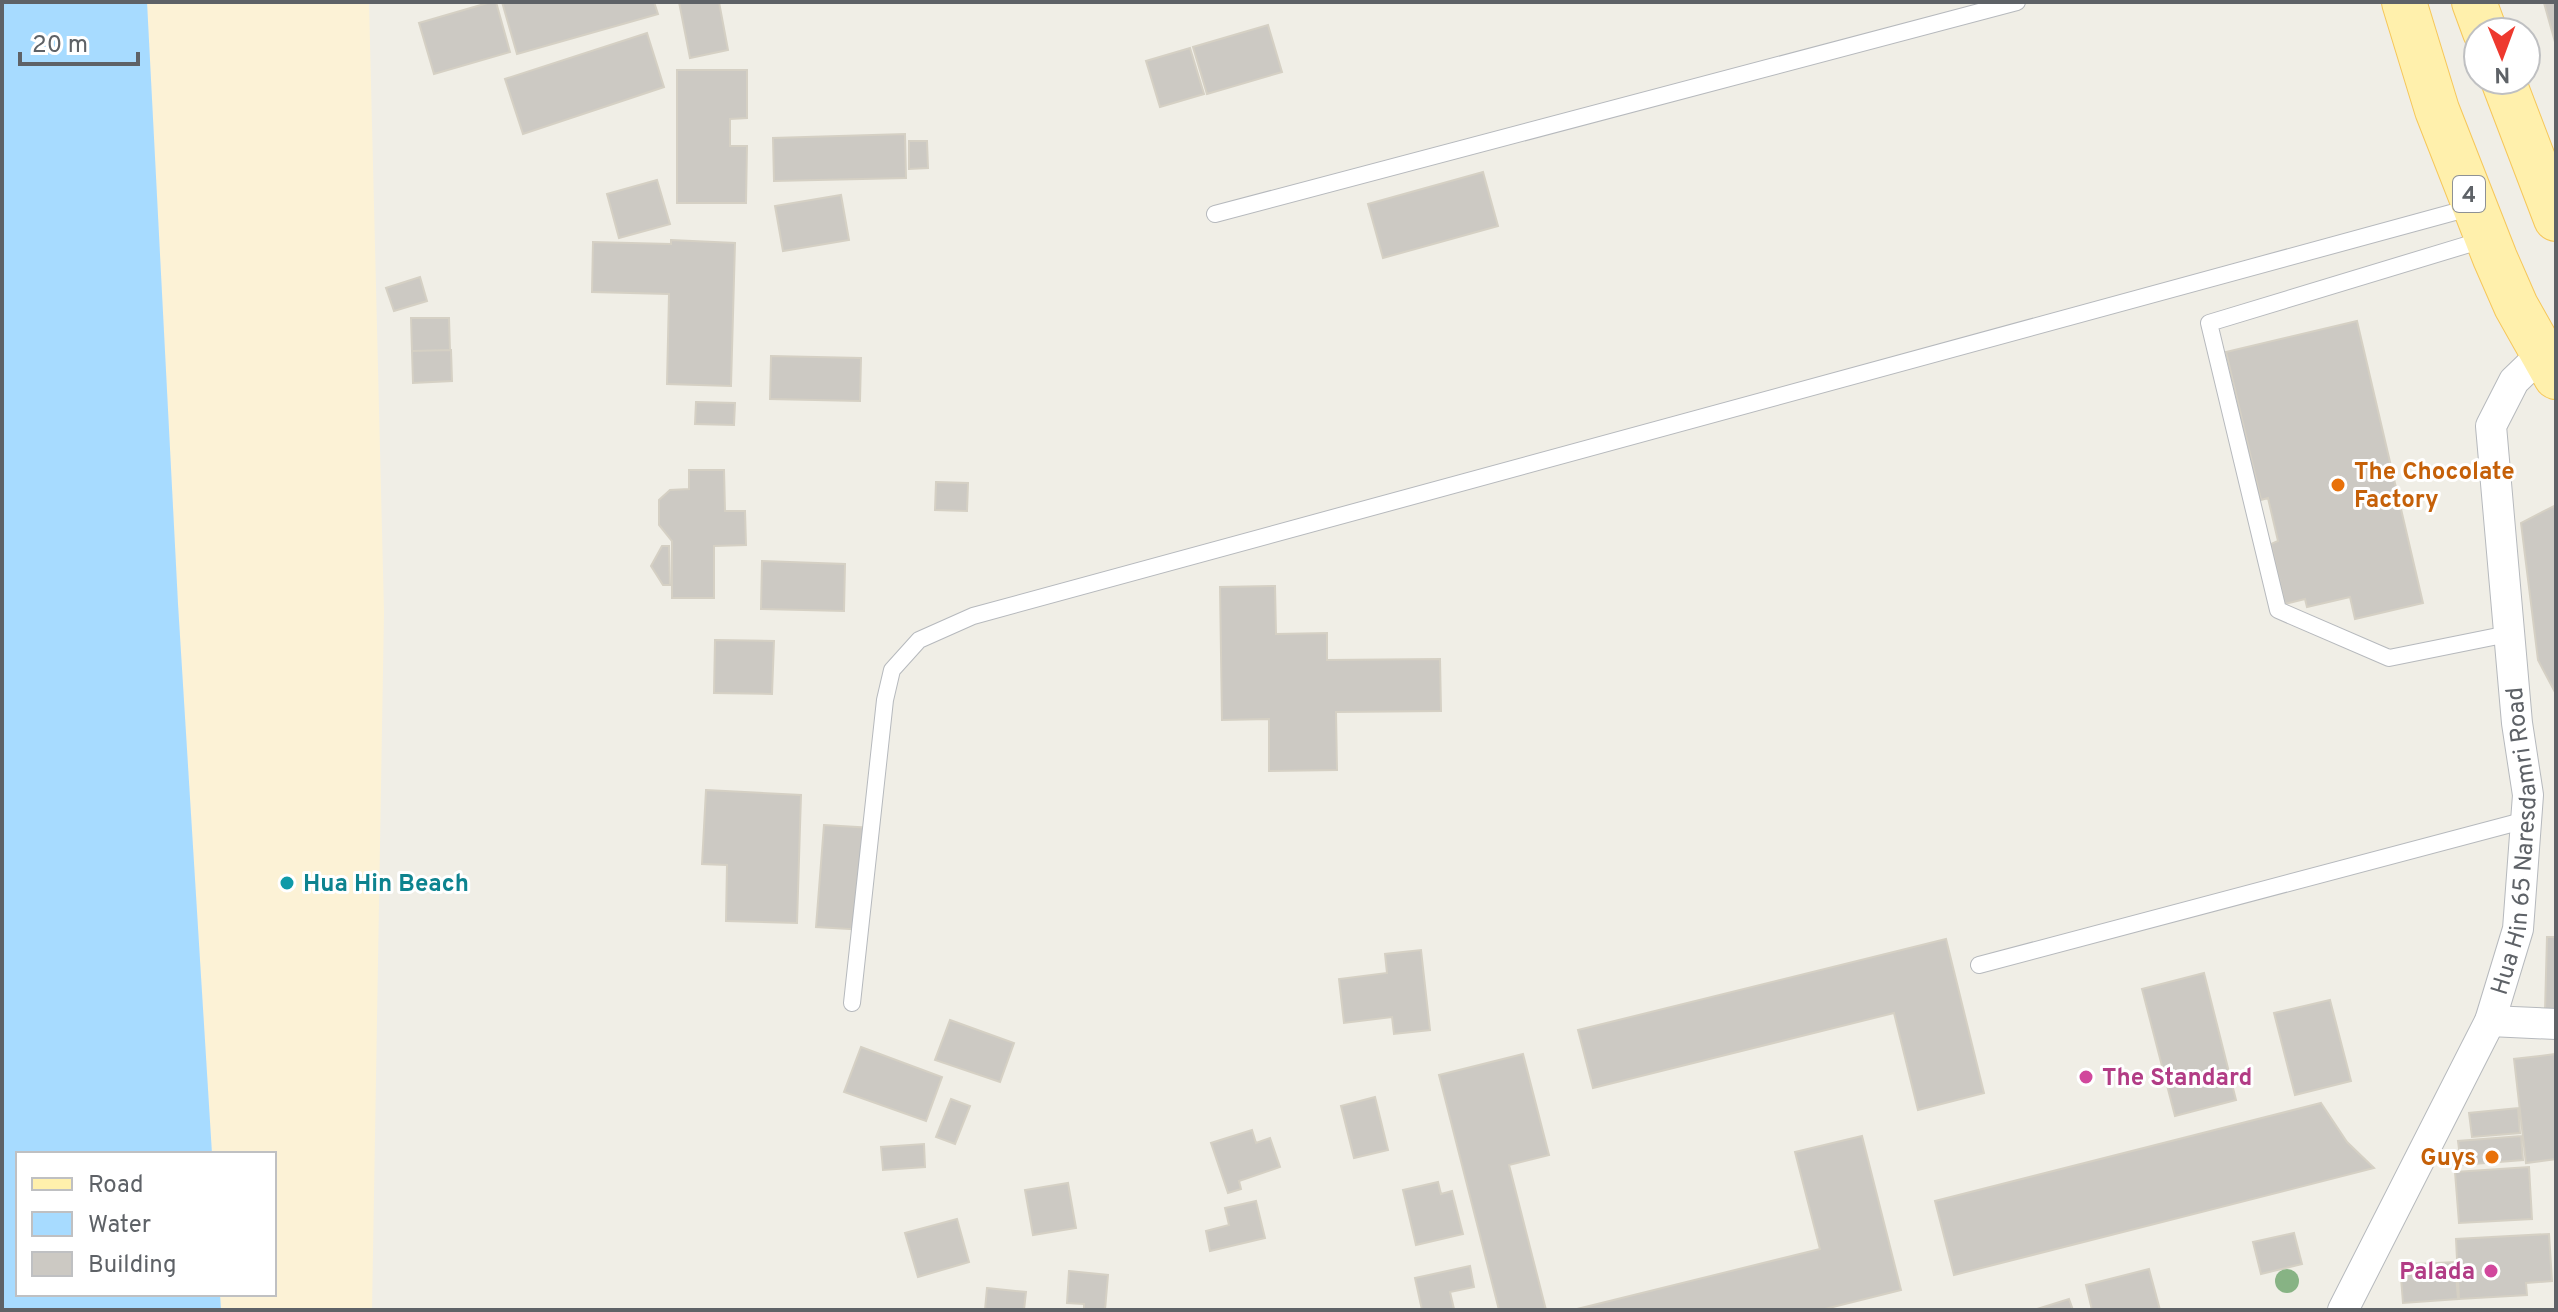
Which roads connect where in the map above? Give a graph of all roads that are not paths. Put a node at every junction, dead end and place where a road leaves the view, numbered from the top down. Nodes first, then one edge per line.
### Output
1 (2017, 2) edge
2 (2404, 2) edge
3 (2509, 96) edge
4 (2554, 211) edge
5 (1215, 214) dead end
6 (2481, 223) junction
7 (2552, 359) edge
8 (2508, 634) junction
9 (2526, 820) junction
10 (1979, 965) dead end
11 (852, 1003) dead end
12 (2490, 1021) junction
13 (2556, 1024) edge
14 (2343, 1310) edge

1 - 5 lane
2 - 6 main road, 4
3 - 4 main road
6 - 7 main road, 4
6 - 8 lane
6 - 11 lane
7 - 8 street, Hua Hin 65 Naresdamri Road
8 - 9 street, Hua Hin 65 Naresdamri Road
9 - 10 lane
9 - 12 street, Hua Hin 65 Naresdamri Road
12 - 13 street
12 - 14 street, Hua Hin 65 Naresdamri Road

